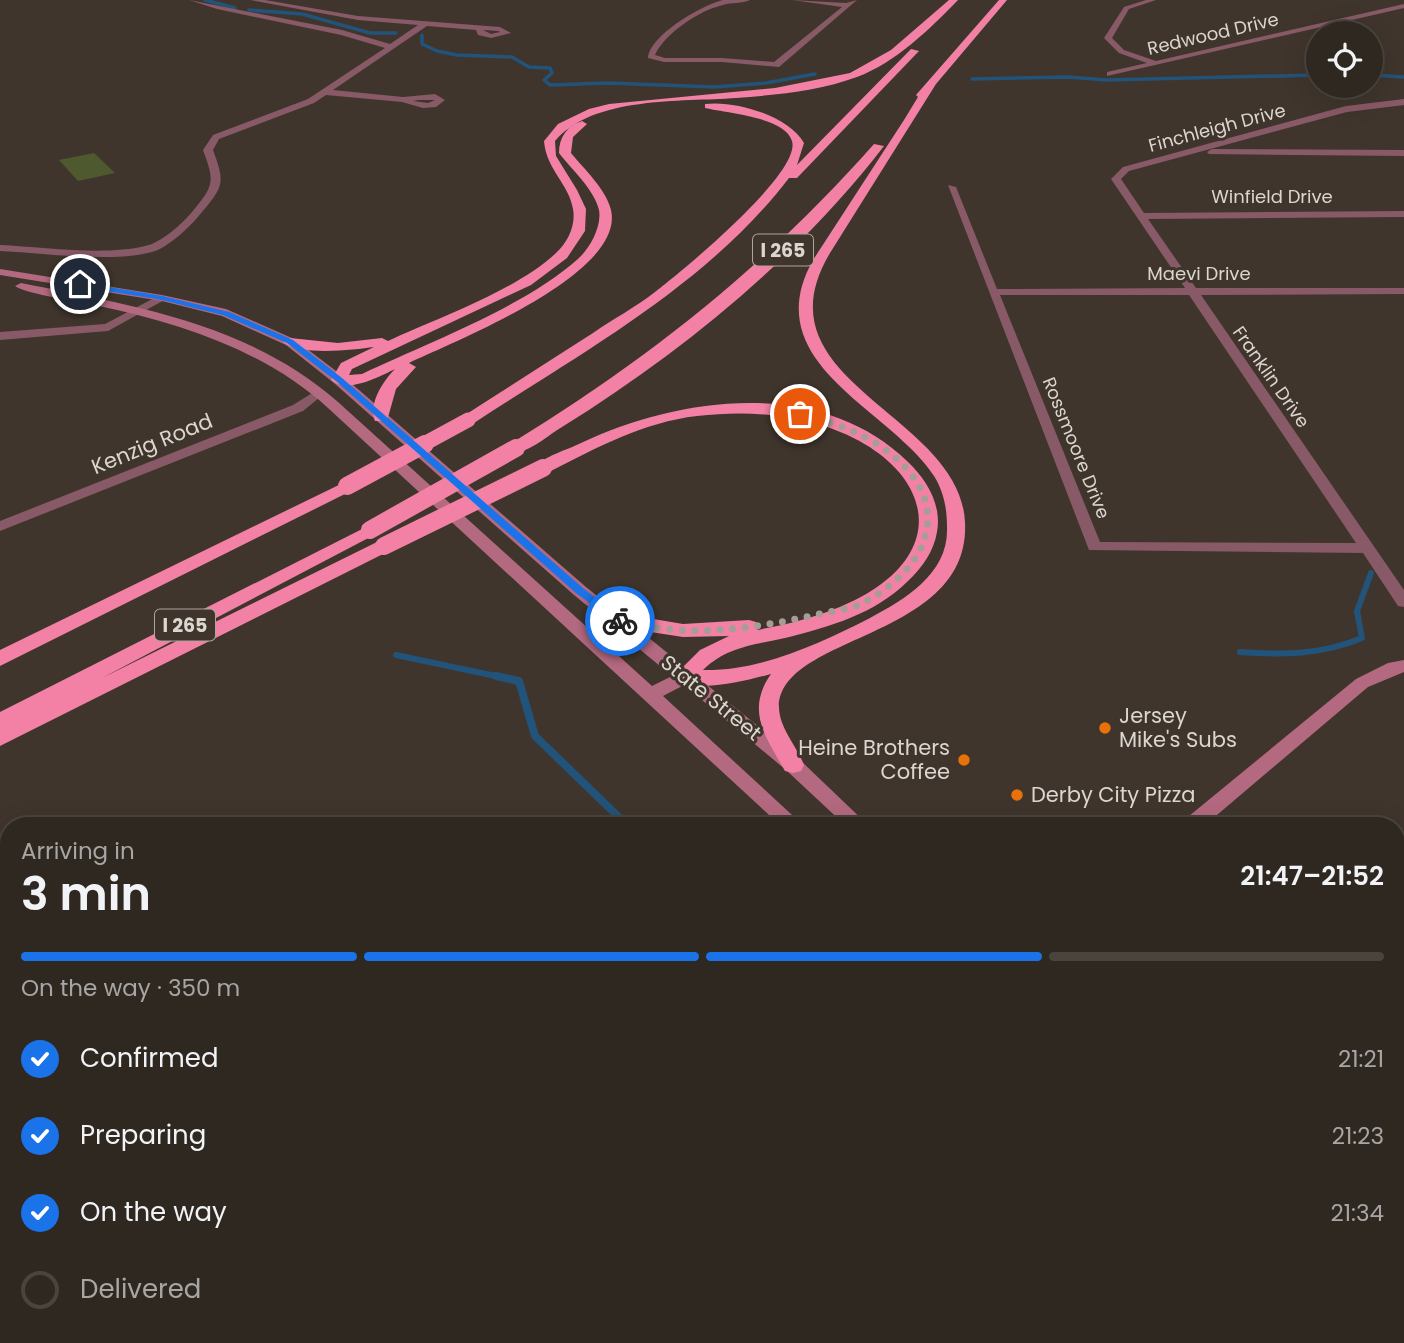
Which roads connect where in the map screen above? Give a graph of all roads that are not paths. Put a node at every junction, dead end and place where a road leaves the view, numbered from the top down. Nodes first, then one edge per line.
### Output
1 (192, 0) edge
2 (253, 0) edge
3 (747, 0) edge
4 (795, 0) edge
5 (954, 0) edge
6 (965, 0) edge
7 (1003, 0) edge
8 (1153, 0) edge
9 (262, 2) edge
10 (1383, 2) edge
11 (850, 3) edge
12 (1404, 6) edge
13 (232, 12) junction
14 (425, 24) junction
15 (478, 28) dead end
16 (391, 47) junction
17 (1156, 63) junction
18 (1111, 74) dead end
19 (931, 84) junction
20 (326, 92) junction
21 (403, 100) dead end
22 (1404, 102) edge
23 (1187, 152) junction
24 (1404, 153) edge
25 (1121, 172) joint
26 (951, 187) dead end
27 (1404, 214) edge
28 (1140, 216) junction
29 (740, 227) junction
30 (0, 248) edge
31 (0, 272) edge
32 (0, 282) edge
33 (1404, 291) edge
34 (994, 292) junction
35 (1191, 292) junction
36 (162, 298) junction
37 (139, 311) junction
38 (433, 324) junction
39 (0, 337) edge
40 (290, 342) junction
41 (430, 348) junction
42 (339, 380) junction
43 (317, 394) junction
44 (381, 418) junction
45 (0, 526) edge
46 (1368, 548) junction
47 (1404, 602) edge
48 (858, 606) junction
49 (618, 620) junction
50 (844, 639) junction
51 (0, 659) edge
52 (1404, 666) edge
53 (684, 677) junction
54 (651, 695) junction
55 (0, 722) edge
56 (0, 738) edge
57 (793, 765) junction
58 (784, 817) edge
59 (849, 817) edge
60 (1202, 817) edge

1 - 13 street
2 - 9 street
3 - 11 street
4 - 11 street
5 - 38 highway
6 - 29 highway, I 265
7 - 19 highway, I 265
8 - 17 street
9 - 13 street
9 - 14 street
10 - 12 street
12 - 17 street, Redwood Drive
13 - 16 street
14 - 15 street
14 - 16 street
16 - 20 street
17 - 18 street, Redwood Drive
19 - 50 highway
19 - 55 highway, I 265, bridge
20 - 21 street
20 - 30 street
22 - 23 street, Finchleigh Drive
23 - 24 street
23 - 25 street, Finchleigh Drive
25 - 28 street, Franklin Drive
26 - 34 street, Rossmoore Drive
27 - 28 street, Winfield Drive
28 - 35 street, Franklin Drive
29 - 41 highway
29 - 51 highway, I 265, bridge
31 - 36 main road, State Street
32 - 37 main road, State Street
33 - 35 street, Maevi Drive
34 - 35 street, Maevi Drive
34 - 46 street, Rossmoore Drive
35 - 46 street, Franklin Drive
36 - 37 street
36 - 40 main road, State Street
37 - 39 street
37 - 43 main road, State Street
38 - 40 highway
38 - 42 highway
40 - 42 main road, State Street
41 - 42 highway
41 - 44 highway
42 - 43 main road
42 - 44 main road, State Street
43 - 45 street, Kenzig Road
43 - 54 main road, State Street
44 - 49 main road, State Street
46 - 47 street, Franklin Drive
48 - 49 highway
48 - 53 highway
48 - 56 highway, bridge
49 - 53 main road, State Street
50 - 53 highway
50 - 57 highway
52 - 60 main road
53 - 54 main road
53 - 57 main road, State Street
54 - 58 main road, State Street
57 - 59 main road, State Street

